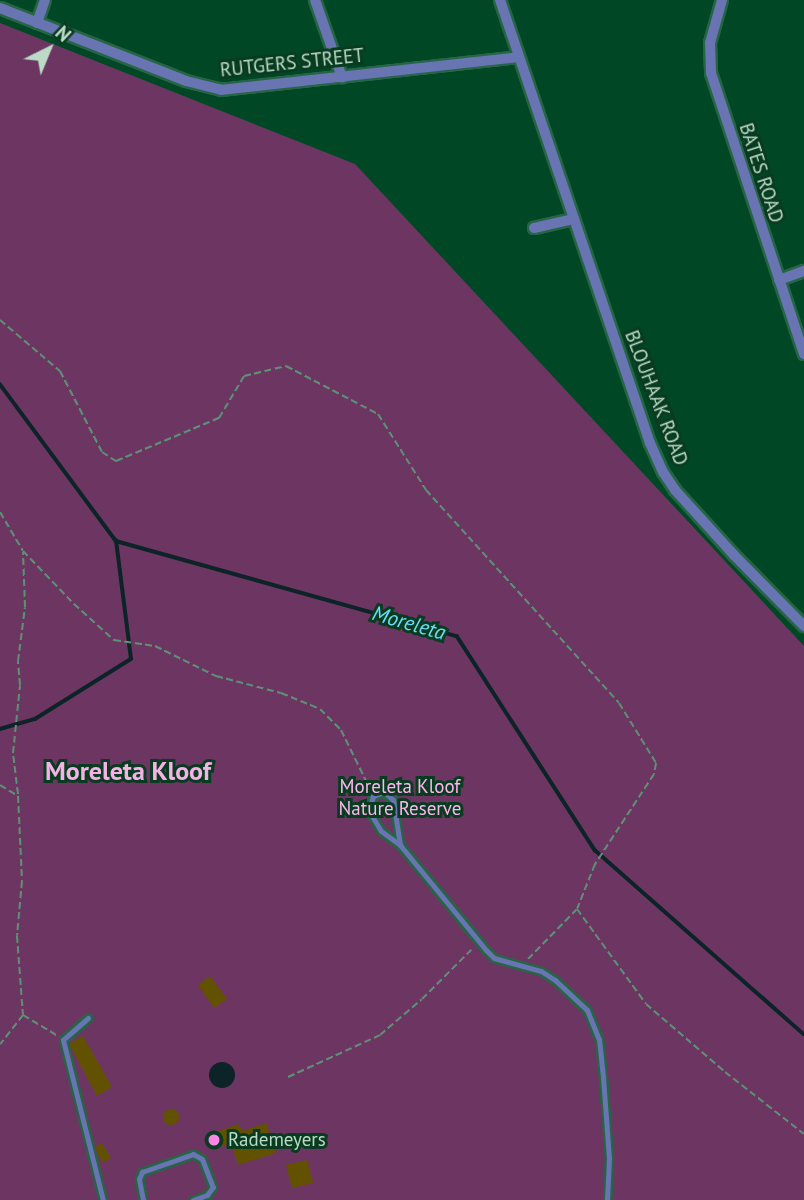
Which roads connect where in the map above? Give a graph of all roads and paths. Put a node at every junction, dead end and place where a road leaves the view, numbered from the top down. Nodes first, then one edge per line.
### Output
1 (45, 0) edge
2 (315, 0) edge
3 (500, 0) edge
4 (722, 0) edge
5 (0, 8) edge
6 (37, 23) junction
7 (518, 57) junction
8 (342, 77) junction
9 (574, 219) junction
10 (534, 228) dead end
11 (804, 271) edge
12 (779, 280) junction
13 (0, 320) edge
14 (804, 354) edge
15 (0, 512) edge
16 (23, 551) junction
17 (804, 626) edge
18 (0, 785) edge
19 (18, 796) junction
20 (373, 796) junction
21 (400, 845) junction
22 (577, 909) junction
23 (479, 943) junction
24 (522, 966) junction
25 (23, 1015) junction
26 (88, 1018) dead end
27 (63, 1040) junction
28 (0, 1044) edge
29 (288, 1077) dead end
30 (804, 1134) edge
31 (103, 1200) edge
32 (143, 1200) edge
33 (194, 1200) edge
34 (607, 1200) edge

1 - 6 street
2 - 8 street
3 - 7 street, BLOUHAAK ROAD
4 - 12 street, BATES ROAD
5 - 6 street, RUTGERS STREET
6 - 8 street, RUTGERS STREET
7 - 8 street, RUTGERS STREET
7 - 9 street, BLOUHAAK ROAD
9 - 10 street
9 - 17 street, BLOUHAAK ROAD
11 - 12 street
12 - 14 street, BATES ROAD
13 - 22 path
15 - 16 path
16 - 19 path
16 - 20 path
18 - 19 path
19 - 25 path
20 - 21 lane
20 - 21 lane
21 - 23 lane
22 - 24 path
22 - 30 path
23 - 24 lane
23 - 29 path
24 - 34 lane
25 - 27 path
25 - 28 path
26 - 27 lane
27 - 31 lane
32 - 33 lane

